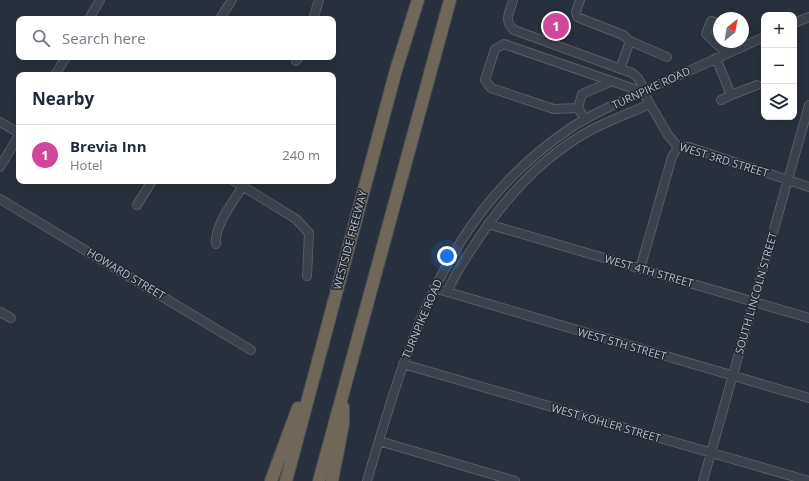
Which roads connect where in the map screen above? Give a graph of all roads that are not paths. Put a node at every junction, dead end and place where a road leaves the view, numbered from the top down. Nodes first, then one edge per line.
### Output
1 (100, 0) edge
2 (232, 0) edge
3 (319, 0) edge
4 (418, 0) edge
5 (513, 0) edge
6 (580, 0) edge
7 (450, 1) edge
8 (91, 16) edge
9 (222, 16) edge
10 (314, 16) edge
11 (809, 17) edge
12 (713, 22) edge
13 (797, 22) edge
14 (761, 38) edge
15 (630, 41) junction
16 (713, 41) edge
17 (749, 41) edge
18 (720, 48) edge
19 (736, 48) edge
20 (726, 54) junction
21 (667, 57) dead end
22 (716, 58) junction
23 (64, 60) edge
24 (620, 69) junction
25 (57, 72) edge
26 (612, 81) junction
27 (757, 85) dead end
28 (644, 91) junction
29 (731, 95) junction
30 (721, 100) dead end
31 (650, 104) junction
32 (809, 105) edge
33 (578, 108) junction
34 (585, 119) junction
35 (0, 122) edge
36 (16, 132) edge
37 (16, 139) edge
38 (678, 147) junction
39 (0, 167) edge
40 (788, 180) junction
41 (150, 184) edge
42 (239, 184) edge
43 (243, 186) junction
44 (809, 187) edge
45 (0, 199) edge
46 (137, 205) dead end
47 (488, 224) junction
48 (216, 244) dead end
49 (640, 269) junction
50 (307, 276) dead end
51 (434, 288) junction
52 (447, 292) junction
53 (754, 302) junction
54 (0, 312) edge
55 (11, 318) dead end
56 (809, 318) edge
57 (251, 350) dead end
58 (403, 364) junction
59 (733, 376) junction
60 (310, 390) junction
61 (342, 394) junction
62 (809, 398) edge
63 (379, 441) junction
64 (711, 453) junction
65 (271, 481) edge
66 (286, 481) edge
67 (319, 481) edge
68 (332, 481) edge
69 (367, 481) edge
70 (515, 481) edge
71 (703, 481) edge
72 (809, 481) edge

1 - 8 street
2 - 9 street
3 - 10 street
4 - 60 highway, WESTSIDE FREEWAY
5 - 24 street, WEST 3RD STREET
6 - 15 street
7 - 61 highway
11 - 13 street
12 - 16 street
14 - 17 street, TURNPIKE ROAD
15 - 21 street
15 - 24 street
18 - 20 street
19 - 20 street, TURNPIKE ROAD
20 - 22 street, TURNPIKE ROAD
22 - 28 street, TURNPIKE ROAD
22 - 29 street
23 - 25 street
24 - 28 street, WEST 3RD STREET
26 - 28 street
26 - 33 street
26 - 33 street
27 - 29 street
28 - 31 street, WEST 3RD STREET
28 - 34 street, TURNPIKE ROAD
29 - 30 street
31 - 38 street, WEST 3RD STREET
31 - 47 street
32 - 40 street, SOUTH LINCOLN STREET
33 - 34 street
34 - 51 street, TURNPIKE ROAD
35 - 36 street
37 - 39 street
38 - 40 street, WEST 3RD STREET
38 - 49 street
40 - 44 street, WEST 3RD STREET
40 - 53 street, SOUTH LINCOLN STREET
41 - 46 street
42 - 43 street
43 - 48 street
43 - 50 street
45 - 57 street, HOWARD STREET
47 - 49 street, WEST 4TH STREET
47 - 52 street
49 - 53 street, WEST 4TH STREET
51 - 52 street, WEST 5TH STREET
51 - 58 street, TURNPIKE ROAD
52 - 59 street, WEST 5TH STREET
53 - 56 street, WEST 4TH STREET
53 - 59 street, SOUTH LINCOLN STREET
54 - 55 street
58 - 63 street, TURNPIKE ROAD
58 - 64 street, WEST KOHLER STREET
59 - 62 street, WEST 5TH STREET
59 - 64 street, SOUTH LINCOLN STREET
60 - 65 highway
60 - 66 highway, WESTSIDE FREEWAY
61 - 67 highway
61 - 68 highway
63 - 69 street, TURNPIKE ROAD
63 - 70 street
64 - 71 street, SOUTH LINCOLN STREET
64 - 72 street, WEST KOHLER STREET

